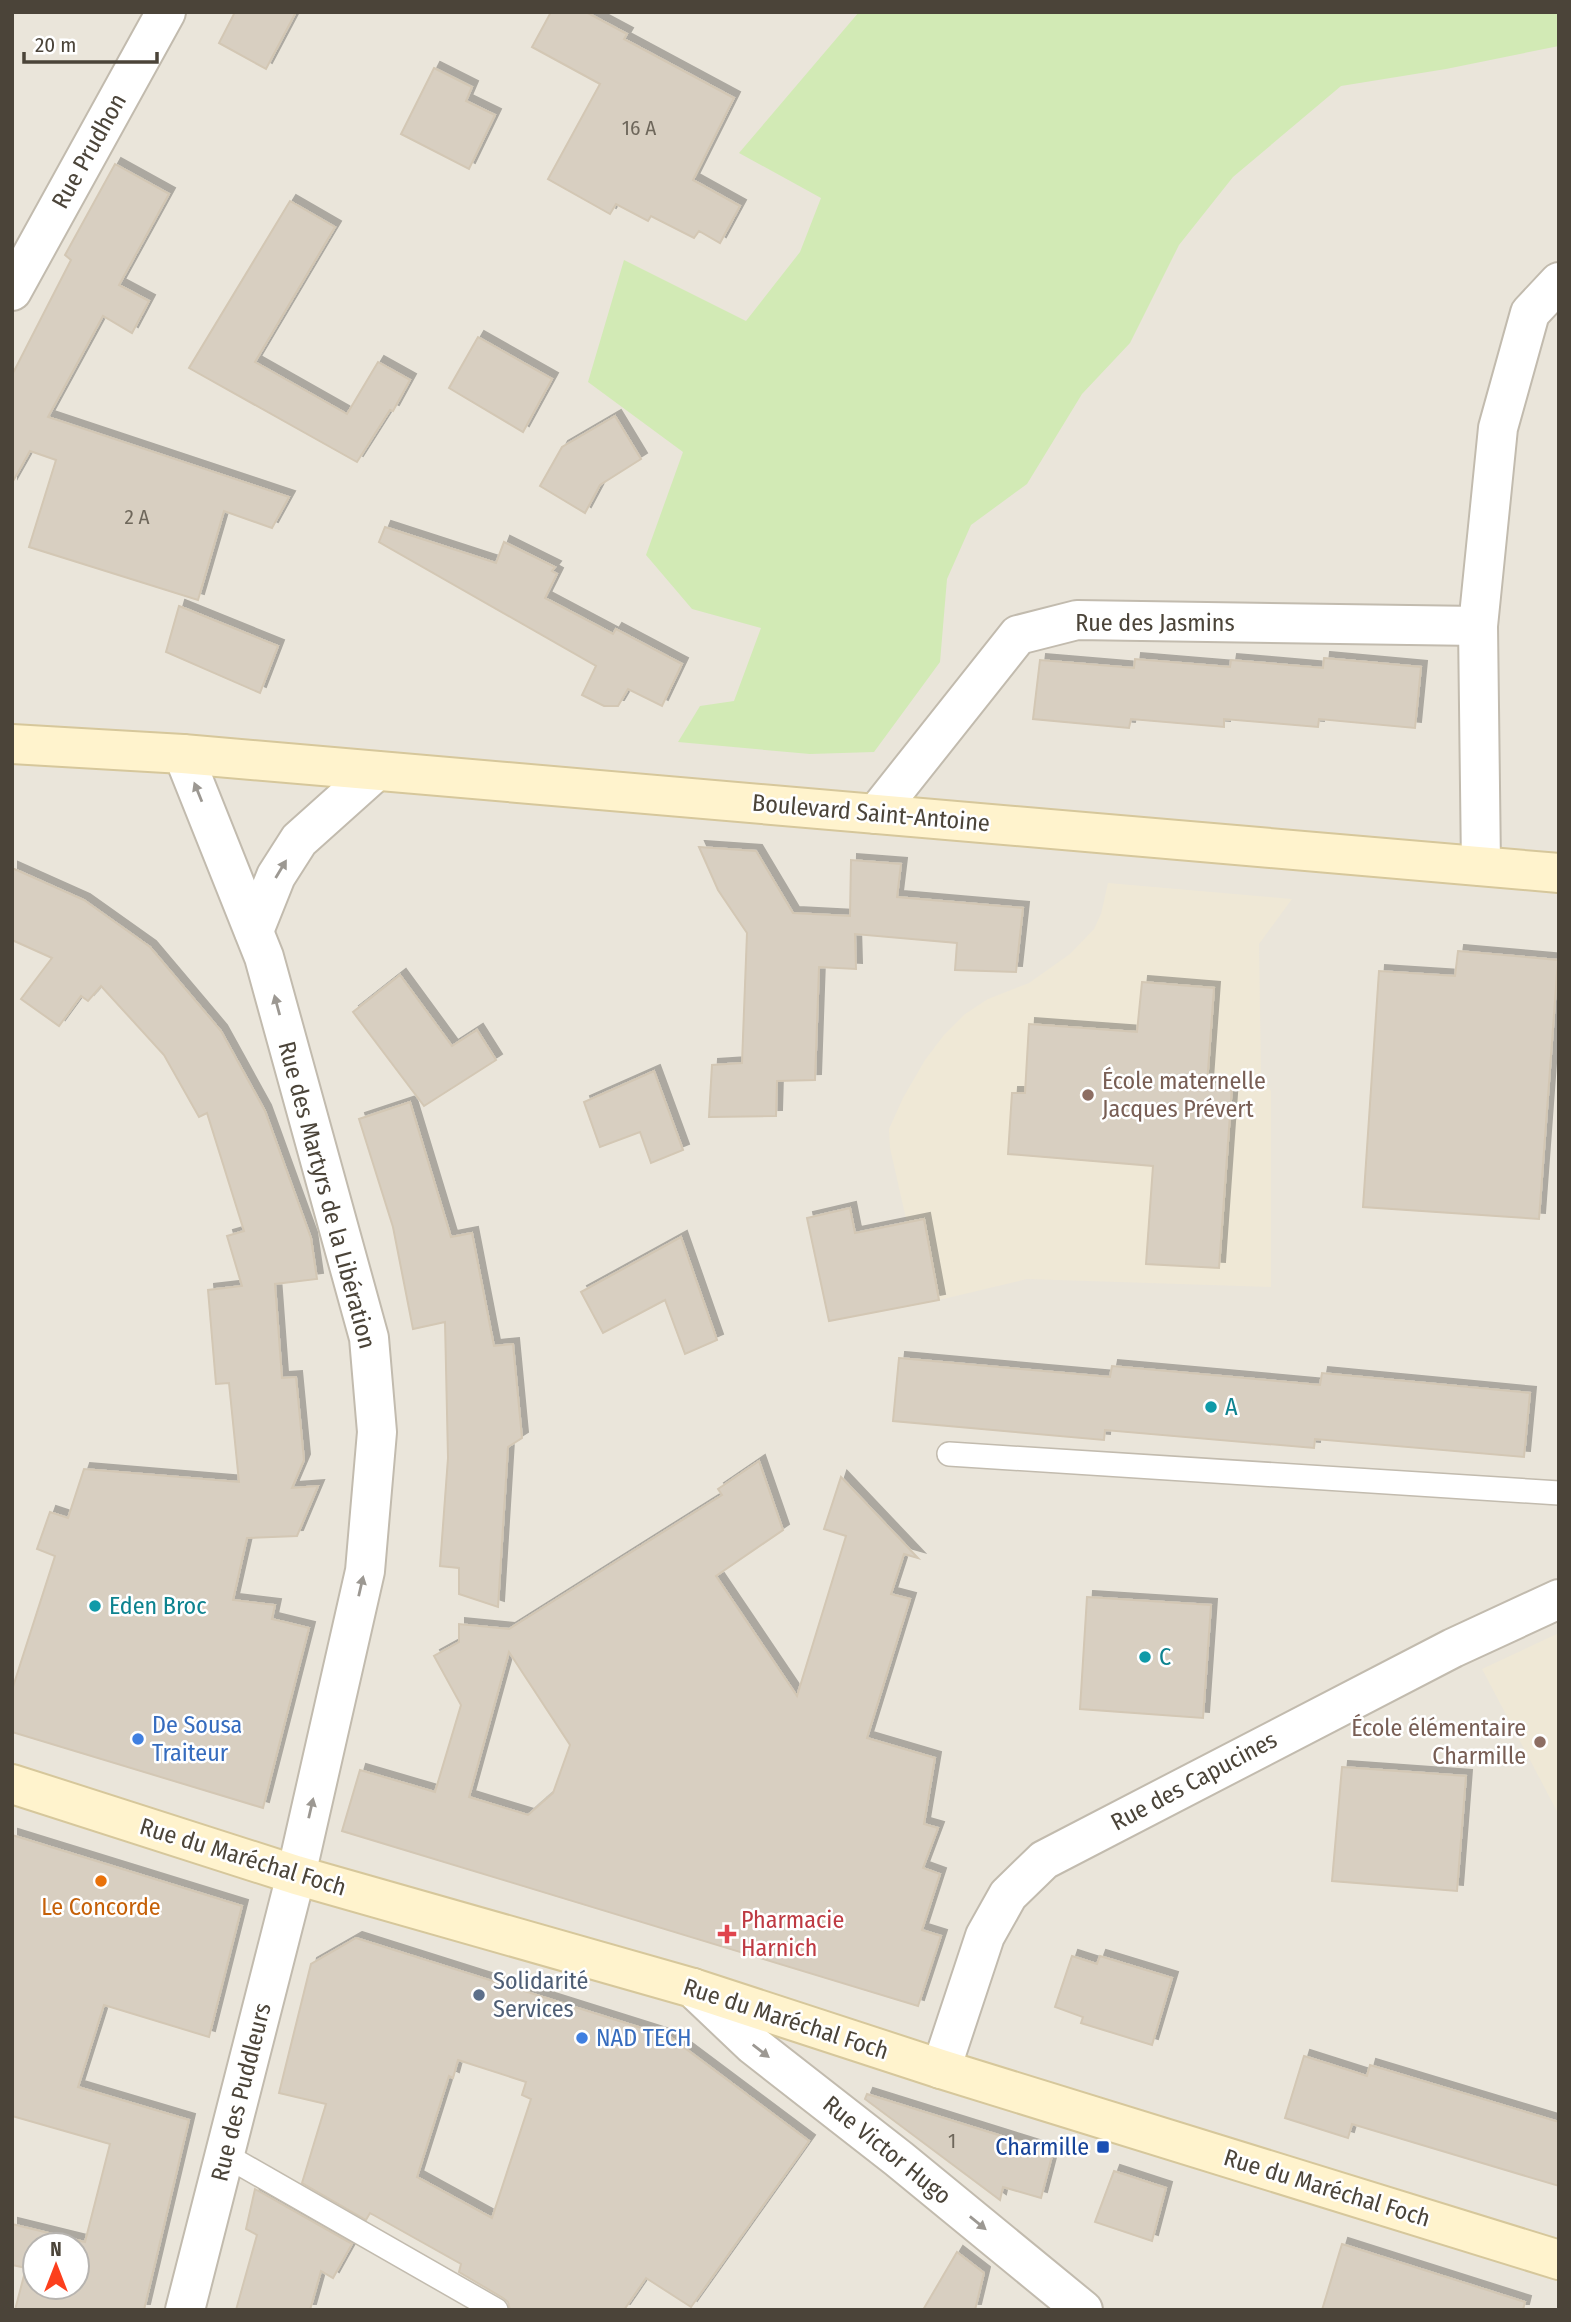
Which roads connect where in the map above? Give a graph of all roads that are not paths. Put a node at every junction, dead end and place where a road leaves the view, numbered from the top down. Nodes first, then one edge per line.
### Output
1 (166, 12) edge
2 (1559, 282) edge
3 (12, 291) edge
4 (1478, 626) junction
5 (12, 744) edge
6 (183, 754) junction
7 (376, 771) junction
8 (876, 814) junction
9 (1481, 866) junction
10 (1559, 873) edge
11 (254, 931) junction
12 (949, 1454) dead end
13 (1559, 1493) edge
14 (1559, 1599) edge
15 (12, 1784) edge
16 (296, 1875) junction
17 (693, 1988) junction
18 (941, 2069) junction
19 (225, 2155) junction
20 (1559, 2260) edge
21 (185, 2310) edge
22 (496, 2310) edge
23 (1083, 2310) edge

1 - 3 street, Rue Prudhon
2 - 4 street
4 - 8 street, Rue des Jasmins
4 - 9 street
5 - 6 main road
6 - 7 main road, Boulevard Saint-Antoine
11 -> 6 street, Rue des Martyrs de la Libération
7 - 8 main road, Boulevard Saint-Antoine
11 -> 7 street
8 - 9 main road, Boulevard Saint-Antoine
9 - 10 main road, Boulevard Saint-Antoine
16 -> 11 street, Rue des Martyrs de la Libération
12 - 13 lane
14 - 18 street, Rue des Capucines
15 - 16 main road, Rue du Maréchal Foch
16 - 17 main road, Rue du Maréchal Foch
16 - 19 street, Rue des Puddleurs
17 - 18 main road, Rue du Maréchal Foch
17 -> 23 street, Rue Victor Hugo
18 - 20 main road, Rue du Maréchal Foch
19 - 21 street, Rue des Puddleurs
19 - 22 lane

